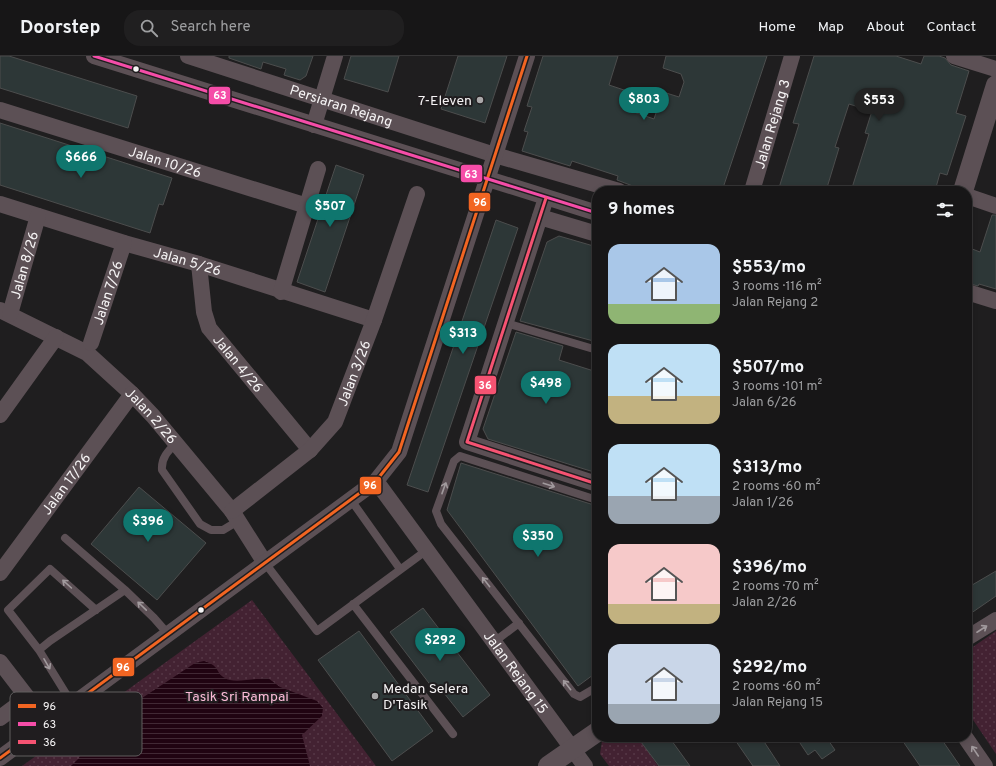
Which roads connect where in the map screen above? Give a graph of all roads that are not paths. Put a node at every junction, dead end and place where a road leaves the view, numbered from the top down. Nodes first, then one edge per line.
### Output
1 (94, 56) edge
2 (188, 56) edge
3 (335, 56) edge
4 (527, 56) edge
5 (792, 56) edge
6 (954, 56) edge
7 (996, 69) edge
8 (996, 84) edge
9 (322, 98) junction
10 (0, 110) edge
11 (992, 110) edge
12 (314, 125) junction
13 (495, 155) junction
14 (318, 169) dead end
15 (488, 180) junction
16 (603, 186) edge
17 (753, 186) edge
18 (965, 186) edge
19 (417, 194) dead end
20 (546, 198) junction
21 (972, 198) edge
22 (0, 204) edge
23 (307, 206) junction
24 (996, 206) edge
25 (592, 212) edge
26 (38, 216) junction
27 (540, 218) junction
28 (592, 233) edge
29 (124, 242) junction
30 (199, 264) junction
31 (282, 292) junction
32 (972, 294) edge
33 (996, 301) edge
34 (5, 312) edge
35 (374, 320) junction
36 (506, 323) junction
37 (56, 337) junction
38 (91, 343) dead end
39 (592, 349) edge
40 (132, 394) junction
41 (0, 415) edge
42 (176, 443) junction
43 (310, 450) junction
44 (376, 481) junction
45 (592, 482) edge
46 (592, 498) edge
47 (351, 500) junction
48 (235, 516) junction
49 (66, 538) dead end
50 (427, 550) junction
51 (265, 563) junction
52 (400, 569) junction
53 (0, 573) edge
54 (125, 590) junction
55 (353, 604) junction
56 (96, 610) junction
57 (996, 620) edge
58 (518, 623) junction
59 (168, 634) junction
60 (972, 635) edge
61 (494, 642) junction
62 (39, 650) junction
63 (0, 662) edge
64 (592, 689) edge
65 (23, 692) edge
66 (65, 692) edge
67 (90, 692) edge
68 (10, 711) edge
69 (0, 718) edge
70 (453, 734) dead end
71 (592, 735) edge
72 (968, 742) edge
73 (572, 748) junction
74 (10, 751) edge
75 (0, 758) edge
76 (548, 766) edge
77 (585, 766) edge
78 (985, 766) edge

1 - 12 street
2 - 9 street, Persiaran Rejang
3 - 9 street
4 - 13 street
5 - 17 street, Jalan Rejang 3
6 - 7 street
8 - 11 street
9 - 12 street
9 - 13 street, Persiaran Rejang
10 - 23 street, Jalan 10/26
11 - 18 street
12 - 15 street
13 - 15 street
13 - 16 street, Persiaran Rejang
14 - 23 street
15 - 20 street
15 - 44 street
19 - 35 street, Jalan 3/26
20 - 25 street
20 - 27 street
21 - 24 street
22 - 26 street, Jalan 5/26
23 - 31 street
26 - 29 street, Jalan 5/26
26 - 34 street, Jalan 8/26
27 - 28 street
27 - 36 street
29 - 30 street, Jalan 5/26
29 - 38 street, Jalan 7/26
30 - 31 street, Jalan 5/26
30 - 43 street, Jalan 4/26
31 - 35 street, Jalan 5/26
32 - 33 street
34 - 37 street, Jalan 2/26
35 - 43 street, Jalan 3/26
36 - 39 lane
36 - 45 street
37 - 40 street, Jalan 2/26
37 - 41 street
40 - 42 street, Jalan 2/26
40 - 53 street, Jalan 17/26
42 - 48 street, Jalan 2/26
42 - 48 lane
43 - 48 street, Jalan 3/26
44 - 47 street
44 - 50 street, Jalan Rejang 15
58 -> 46 lane
47 - 51 street
47 - 52 lane
48 - 51 street, Jalan 2/26
49 - 54 lane
50 - 52 lane
50 - 61 street, Jalan Rejang 15
51 - 55 lane
51 - 59 street
52 - 55 lane
54 - 56 lane
59 -> 54 lane
55 - 70 lane
56 - 62 lane
56 -> 62 lane
60 -> 57 street
58 - 61 lane
64 -> 58 lane
59 - 67 street
61 - 73 street, Jalan Rejang 15
62 -> 66 lane
63 - 65 street
68 - 69 street
71 - 73 street
78 -> 72 street
73 - 76 street
73 - 77 street, Jalan Rejang 15
74 - 75 street

